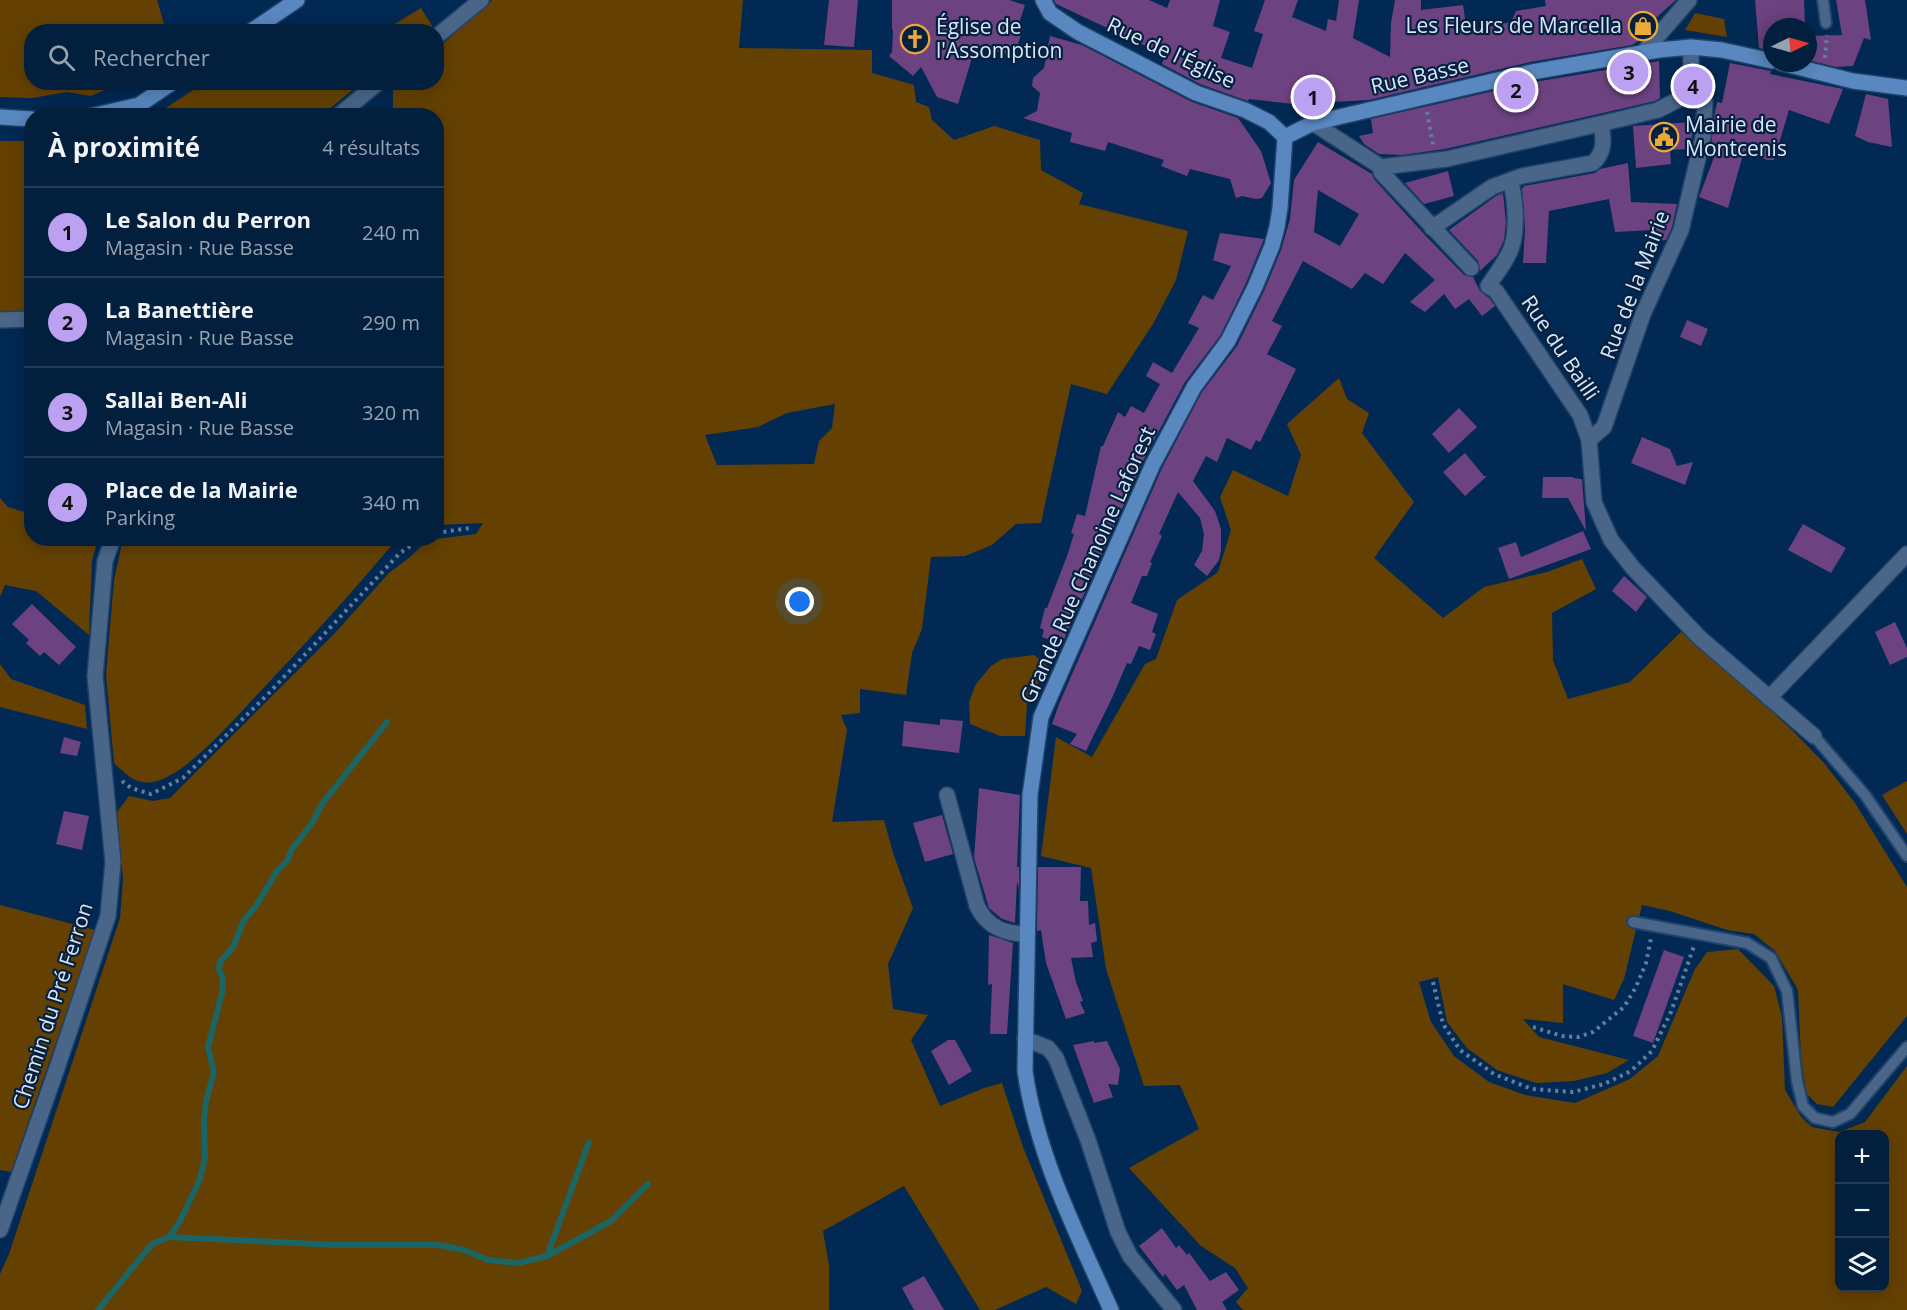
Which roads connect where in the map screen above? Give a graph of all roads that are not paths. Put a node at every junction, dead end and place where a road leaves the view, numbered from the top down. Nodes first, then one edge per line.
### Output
1 (297, 0) edge
2 (481, 0) edge
3 (1689, 0) edge
4 (1823, 0) edge
5 (1047, 7) edge
6 (1826, 22) road end
7 (262, 24) edge
8 (444, 30) edge
9 (1691, 47) junction
10 (1643, 52) junction
11 (1763, 59) edge
12 (1817, 72) edge
13 (1907, 88) edge
14 (161, 90) edge
15 (369, 90) edge
16 (1691, 93) junction
17 (126, 108) edge
18 (348, 108) edge
19 (0, 117) edge
20 (24, 118) edge
21 (1313, 123) junction
22 (1601, 124) junction
23 (1285, 137) junction
24 (1381, 167) junction
25 (1510, 182) junction
26 (1432, 228) junction
27 (1471, 267) dead end
28 (0, 320) edge
29 (24, 320) edge
30 (1589, 440) junction
31 (110, 546) edge
32 (1907, 554) edge
33 (1769, 698) junction
34 (1814, 736) joint
35 (947, 795) dead end
36 (1907, 856) edge
37 (1633, 922) dead end
38 (1027, 934) junction
39 (1025, 1039) junction
40 (1907, 1047) edge
41 (0, 1230) edge
42 (1111, 1310) edge
43 (1174, 1310) edge

1 - 7 main road
2 - 8 street
3 - 10 street
4 - 6 lane
5 - 23 main road, Rue de l'Église
9 - 10 main road, Rue Basse
9 - 11 main road, Rue Basse
9 - 16 street
10 - 21 main road, Rue Basse
12 - 13 main road
14 - 17 main road
15 - 18 street
16 - 22 street
16 - 30 street, Rue de la Mairie
19 - 20 main road
21 - 23 main road, Rue Basse
21 - 24 street
22 - 24 street
22 - 25 street
23 - 38 main road, Grande Rue Chanoine Laforest
24 - 26 street
25 - 26 street
25 - 30 street, Rue du Bailli
26 - 27 street
28 - 29 street
30 - 33 street, Rue du Bailli
31 - 41 street, Chemin du Pré Ferron
32 - 33 street
33 - 34 street, Rue du Bailli
34 - 36 lane
35 - 38 street
37 - 40 lane
38 - 39 main road, Grande Rue Chanoine Laforest
39 - 42 main road, Grande Rue Chanoine Laforest
39 - 43 street

